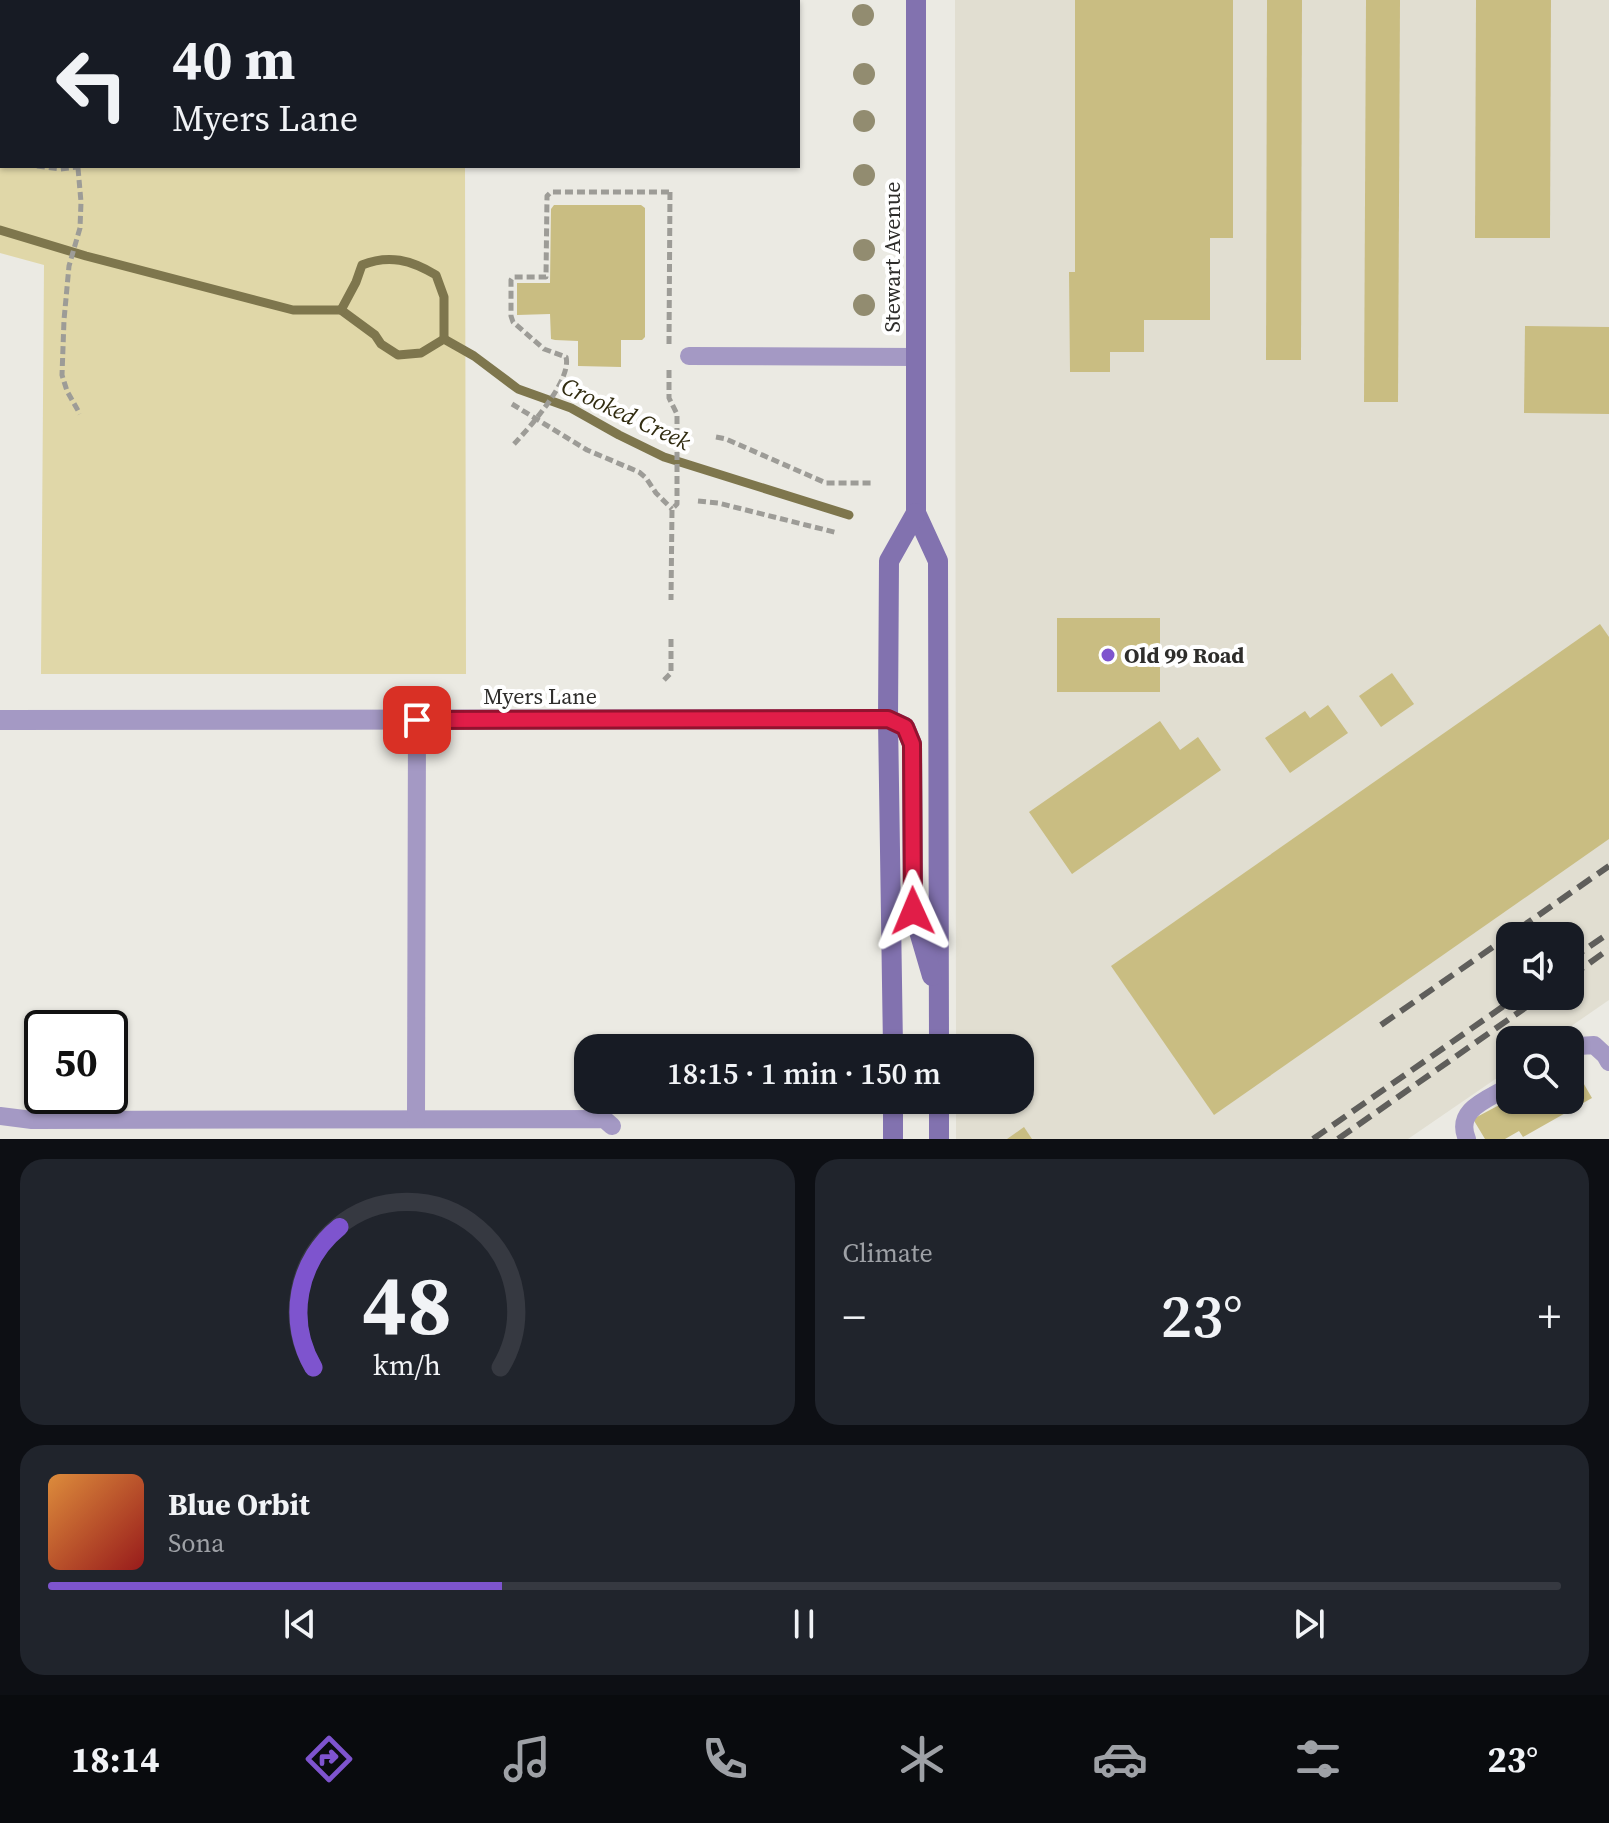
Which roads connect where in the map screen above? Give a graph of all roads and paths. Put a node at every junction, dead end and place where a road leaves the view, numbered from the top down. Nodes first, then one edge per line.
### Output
1 (916, 0) edge
2 (78, 168) edge
3 (520, 269) dead end
4 (520, 277) junction
5 (669, 350) dead end
6 (689, 356) dead end
7 (916, 357) junction
8 (669, 366) dead end
9 (512, 404) dead end
10 (80, 414) dead end
11 (539, 417) junction
12 (716, 437) dead end
13 (514, 444) dead end
14 (873, 483) dead end
15 (698, 501) dead end
16 (672, 509) junction
17 (916, 513) junction
18 (838, 533) dead end
19 (671, 600) dead end
20 (671, 636) dead end
21 (664, 680) dead end
22 (888, 719) junction
23 (0, 720) edge
24 (417, 720) junction
25 (939, 999) junction
26 (893, 1034) edge
27 (939, 1034) edge
28 (1584, 1046) edge
29 (1609, 1062) edge
30 (1496, 1094) edge
31 (893, 1114) edge
32 (939, 1114) edge
33 (0, 1116) edge
34 (416, 1119) junction
35 (256, 1120) junction
36 (612, 1126) dead end
37 (256, 1139) edge
38 (893, 1139) edge
39 (939, 1139) edge
40 (1467, 1139) edge

1 - 7 main road, Stewart Avenue
2 - 10 path
3 - 4 path
4 - 5 path
4 - 11 path
6 - 7 lane
7 - 17 main road, Stewart Avenue
8 - 16 path
9 - 11 path
11 - 13 path
11 - 16 path
12 - 14 path
15 - 18 path
16 - 19 path
17 - 22 main road, Stewart Avenue
17 - 25 main road, Stewart Avenue
20 - 21 path
22 - 24 street, Myers Lane
22 - 25 main road
22 - 26 main road, Stewart Avenue
23 - 24 street, Myers Lane
24 - 34 lane
25 - 27 main road, Stewart Avenue
28 - 29 lane
30 - 40 lane
31 - 38 main road
32 - 39 main road
33 - 35 lane
34 - 35 lane
34 - 36 lane
35 - 37 lane

